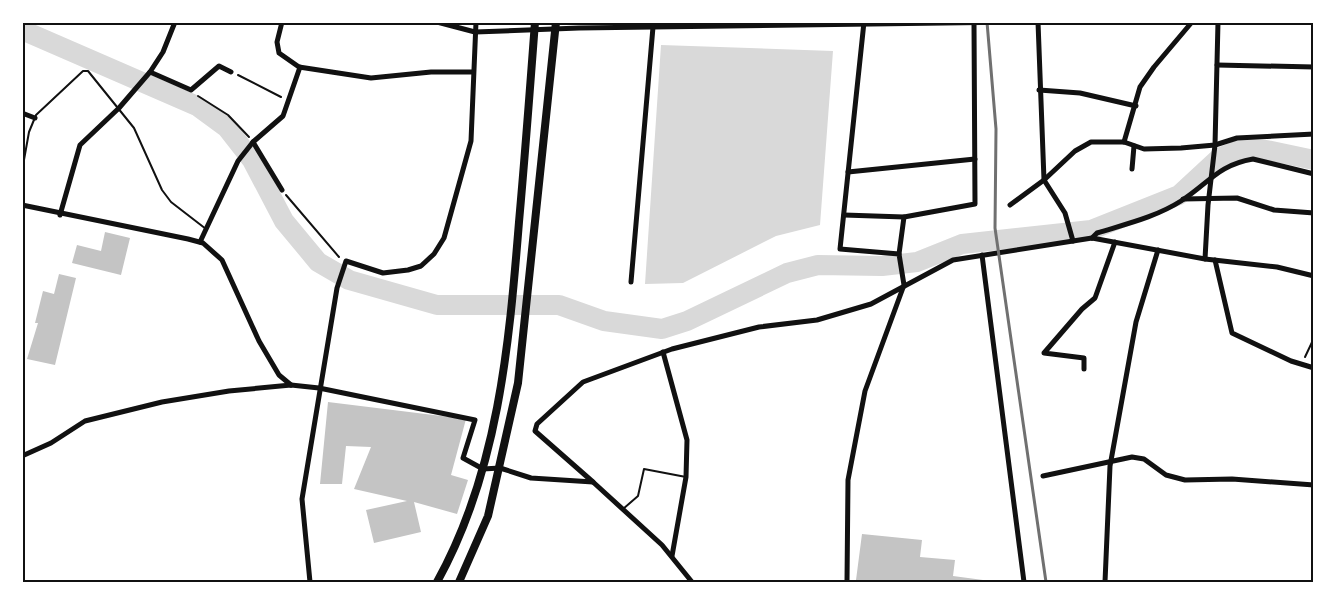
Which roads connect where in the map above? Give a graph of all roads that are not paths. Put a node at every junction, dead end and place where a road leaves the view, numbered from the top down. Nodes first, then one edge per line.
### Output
1 (176, 22) edge
2 (282, 22) edge
3 (437, 22) edge
4 (476, 22) edge
5 (1017, 22) edge
6 (1038, 22) edge
7 (1192, 22) edge
8 (1218, 22) edge
9 (864, 23) edge
10 (922, 23) edge
11 (974, 23) edge
12 (684, 25) edge
13 (556, 26) edge
14 (535, 27) edge
15 (653, 27) junction
16 (475, 32) junction
17 (1217, 65) junction
18 (300, 67) junction
19 (1314, 67) edge
20 (150, 72) junction
21 (231, 72) road end
22 (472, 72) junction
23 (1039, 90) junction
24 (1136, 106) junction
25 (119, 108) junction
26 (22, 113) edge
27 (35, 118) junction
28 (1314, 134) edge
29 (252, 142) junction
30 (1124, 142) junction
31 (1215, 145) junction
32 (1134, 146) junction
33 (975, 159) junction
34 (1132, 169) dead end
35 (22, 171) edge
36 (848, 172) junction
37 (1212, 173) junction
38 (1314, 174) edge
39 (1044, 180) junction
40 (282, 190) road end
41 (1209, 199) junction
42 (1183, 200) junction
43 (22, 205) edge
44 (1010, 205) dead end
45 (1314, 213) edge
46 (60, 215) junction
47 (844, 215) junction
48 (904, 217) junction
49 (206, 229) junction
50 (1073, 238) junction
51 (1092, 238) junction
52 (200, 242) junction
53 (1115, 242) junction
54 (1158, 250) junction
55 (982, 255) junction
56 (899, 256) junction
57 (1205, 259) junction
58 (1215, 260) junction
59 (1314, 276) edge
60 (632, 282) dead end
61 (904, 285) junction
62 (663, 352) junction
63 (1314, 368) edge
64 (1084, 369) dead end
65 (291, 385) junction
66 (319, 388) junction
67 (22, 456) edge
68 (1112, 460) junction
69 (500, 468) junction
70 (483, 469) junction
71 (1043, 476) dead end
72 (686, 477) junction
73 (593, 482) junction
74 (1314, 485) edge
75 (623, 509) junction
76 (672, 556) junction
77 (310, 582) edge
78 (437, 582) edge
79 (459, 582) edge
80 (692, 582) edge
81 (847, 582) edge
82 (1024, 582) edge
83 (1105, 582) edge

1 - 20 street
2 - 18 street
3 - 16 street
4 - 16 street
5 - 11 street
6 - 23 street
7 - 24 street
8 - 17 street
9 - 10 street
9 - 12 street
9 - 36 street
10 - 11 street
11 - 33 street
12 - 15 street
13 - 14 street
13 - 15 street
13 - 69 highway
14 - 16 street
14 - 70 highway
15 - 60 street
16 - 22 street
17 - 19 street
17 - 31 street
18 - 22 street
18 - 29 street
20 - 21 street
20 - 25 street
22 - 66 street
23 - 24 street
23 - 39 street
24 - 30 street
25 - 27 lane
25 - 46 street
25 - 49 lane
26 - 27 street
27 - 35 lane
28 - 31 street
29 - 40 street
29 - 49 street
30 - 32 street
30 - 39 street
31 - 32 street
31 - 37 street
32 - 34 street
33 - 36 street
33 - 48 street
36 - 47 street
37 - 38 street
37 - 41 street
37 - 42 street
39 - 44 street
39 - 50 street
41 - 42 street
41 - 45 street
41 - 57 street
42 - 51 street
43 - 46 street
46 - 52 street
47 - 48 street
47 - 56 street
48 - 56 street
49 - 52 street
50 - 51 street
50 - 55 street
51 - 53 street
52 - 65 street
53 - 54 street
53 - 64 street
54 - 57 street
54 - 68 street
55 - 61 street
55 - 82 street
56 - 61 street
57 - 58 street
58 - 59 street
58 - 63 street
61 - 62 street
61 - 81 street
62 - 72 street
62 - 73 street
65 - 66 street
65 - 67 street
66 - 70 street
66 - 77 street
68 - 71 street
68 - 74 street
68 - 83 street
69 - 70 street
69 - 73 street
69 - 79 highway
70 - 78 highway
72 - 75 lane
72 - 76 street
73 - 75 street
75 - 76 street
76 - 80 street

